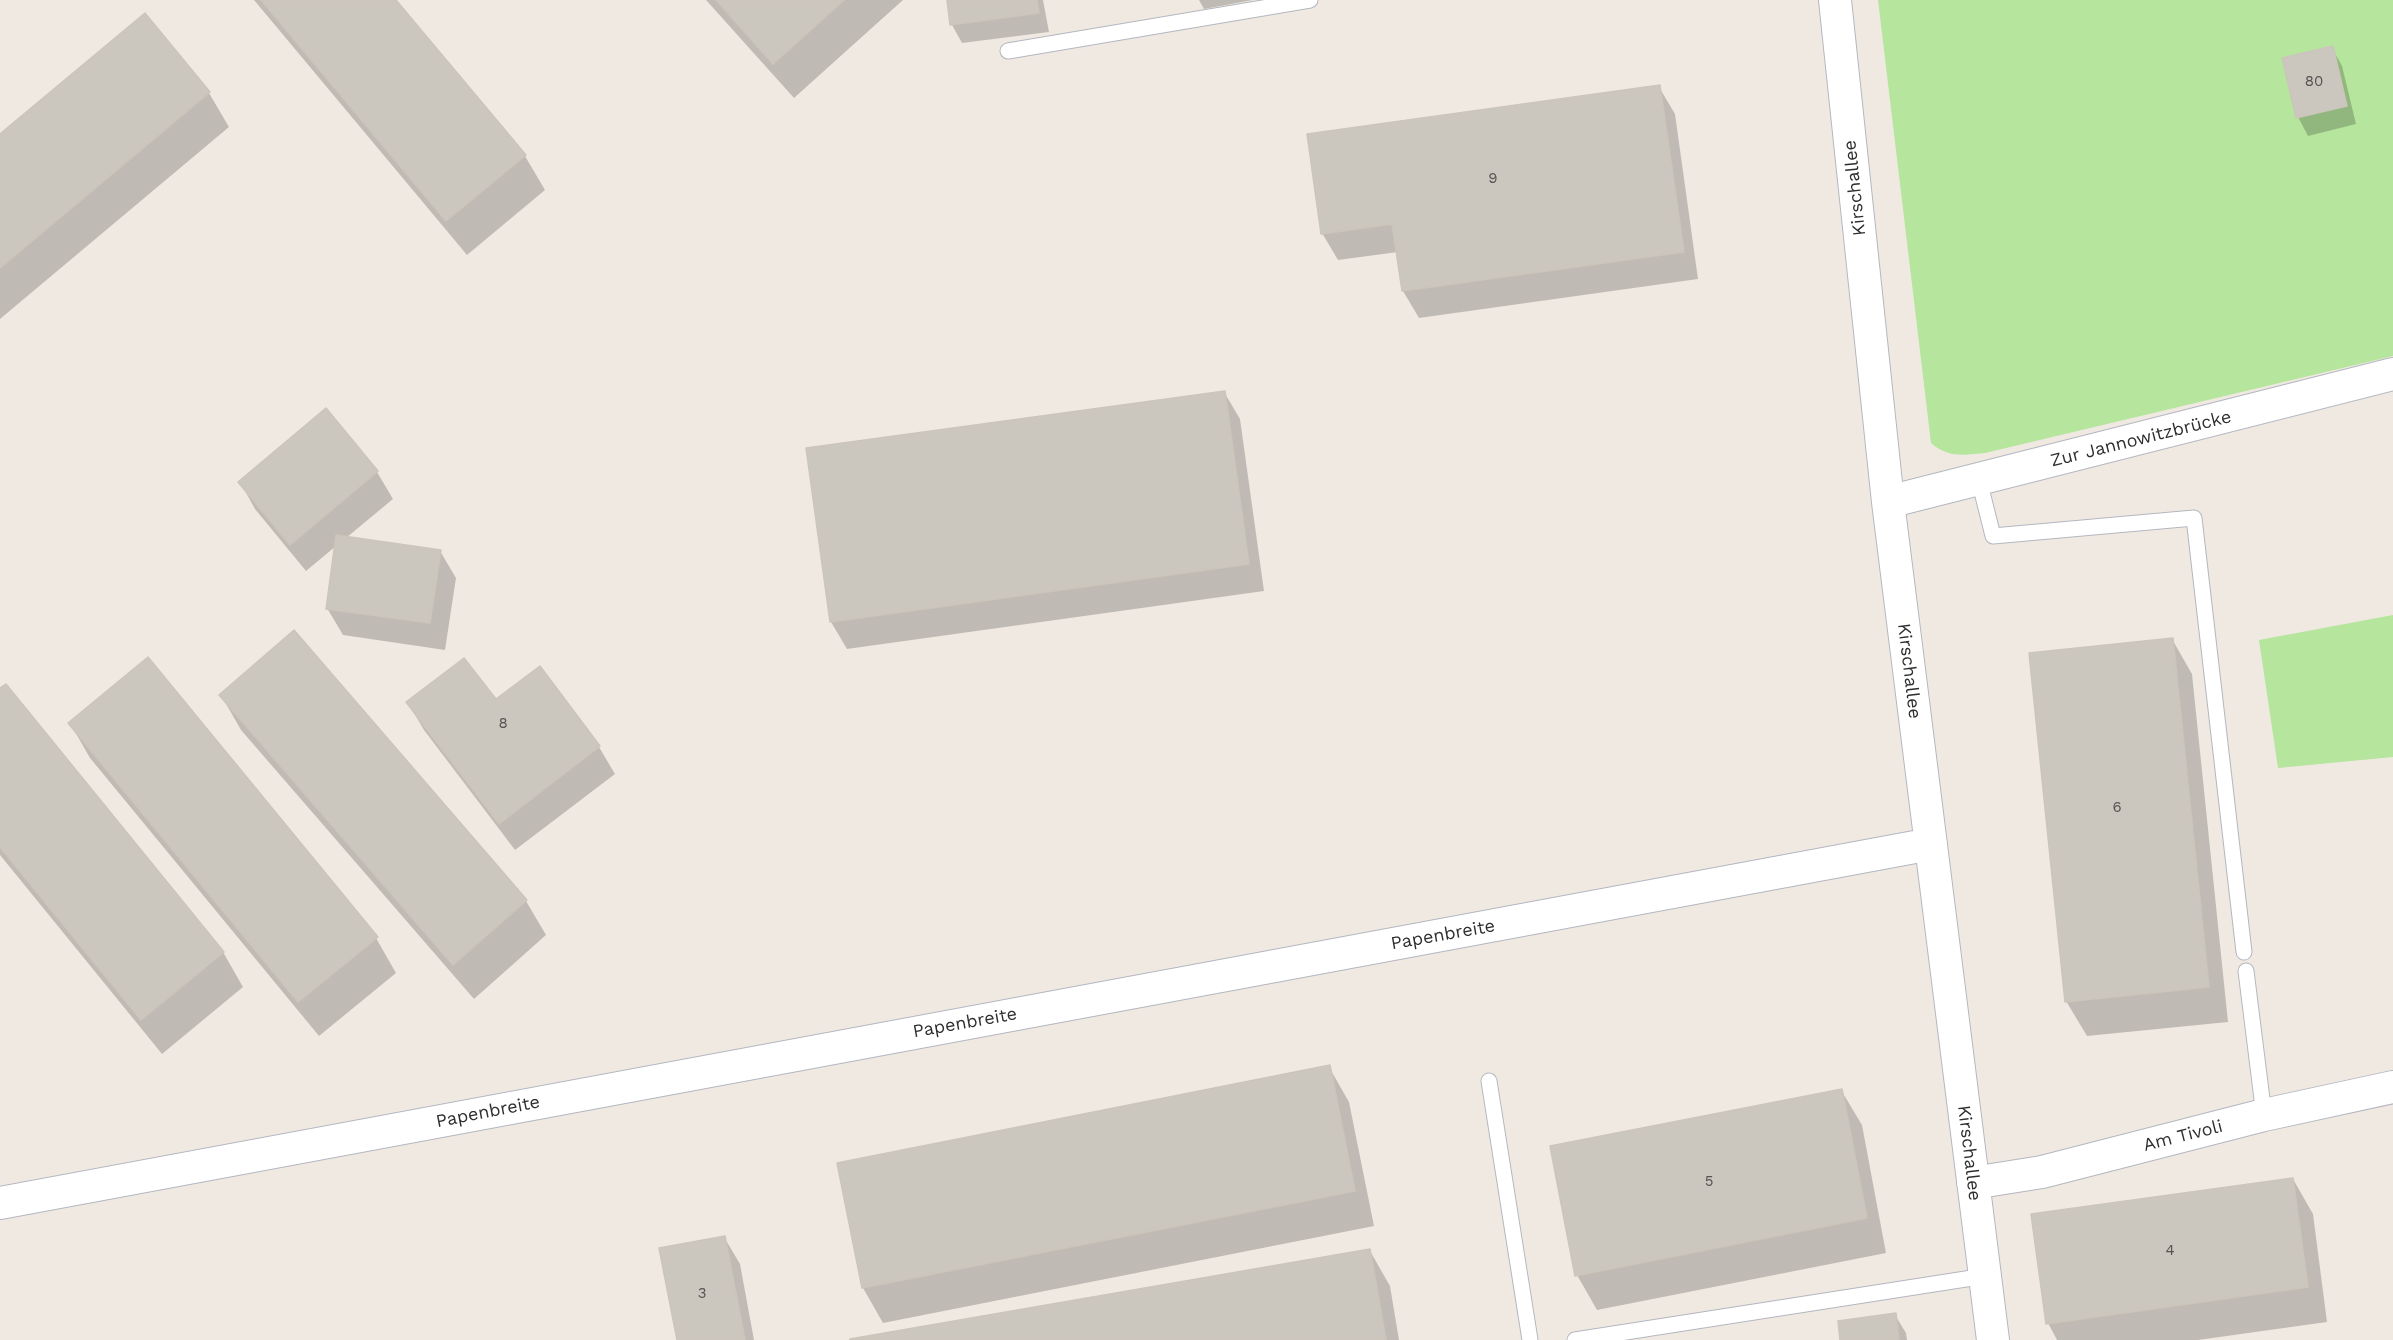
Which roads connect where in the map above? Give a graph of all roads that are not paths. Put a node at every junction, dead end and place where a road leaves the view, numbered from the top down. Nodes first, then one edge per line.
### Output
1 (1310, 0) edge
2 (1835, 0) edge
3 (1008, 51) dead end
4 (2393, 374) edge
5 (1979, 480) junction
6 (1888, 502) junction
7 (1931, 844) junction
8 (2244, 952) dead end
9 (2246, 970) dead end
10 (1489, 1081) dead end
11 (2393, 1087) edge
12 (2264, 1115) junction
13 (1972, 1183) junction
14 (0, 1203) edge
15 (1985, 1276) junction
16 (1530, 1340) edge
17 (1575, 1340) edge
18 (1993, 1340) edge

1 - 3 lane
2 - 6 street, Kirschallee
4 - 5 street, Zur Jannowitzbrücke
5 - 6 street, Zur Jannowitzbrücke
5 - 8 lane
6 - 7 street, Kirschallee
7 - 13 street, Kirschallee
7 - 14 street, Papenbreite
9 - 12 lane
10 - 16 lane
11 - 12 street, Am Tivoli
12 - 13 street, Am Tivoli
13 - 15 street, Kirschallee
15 - 17 lane
15 - 18 street, Kirschallee

